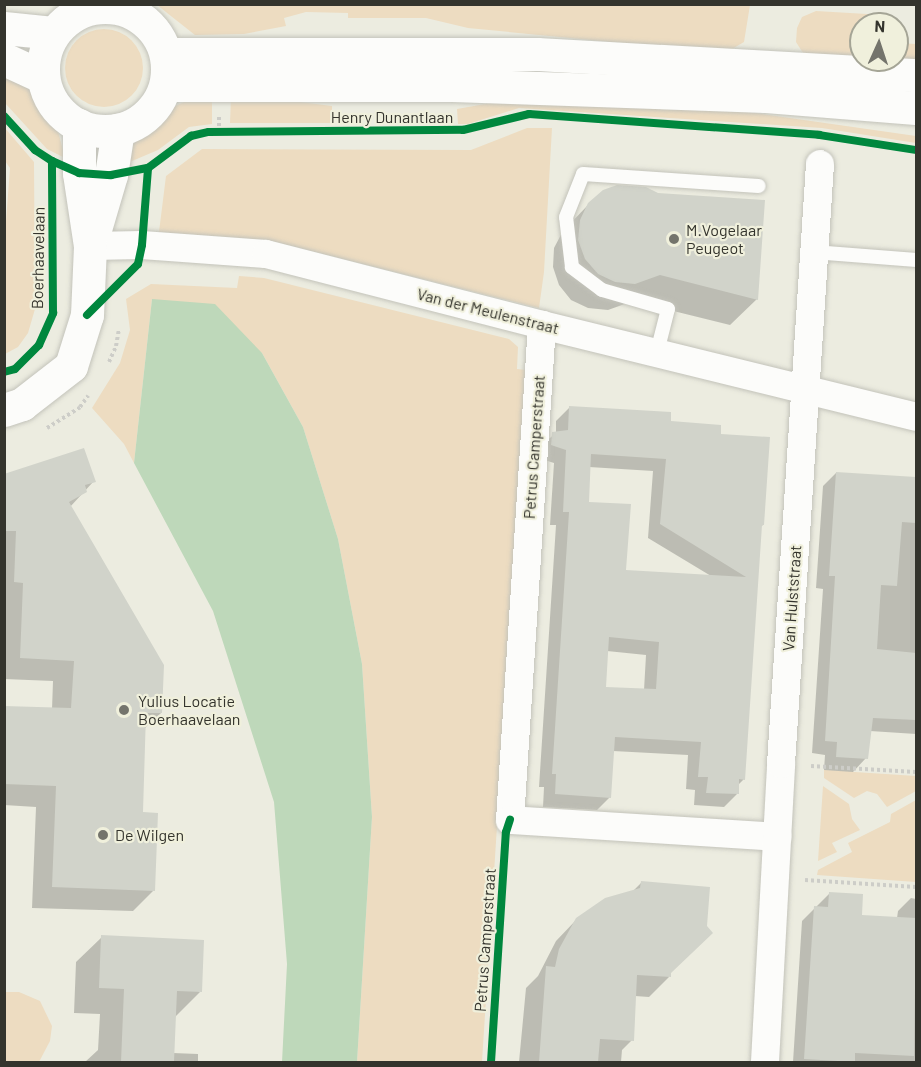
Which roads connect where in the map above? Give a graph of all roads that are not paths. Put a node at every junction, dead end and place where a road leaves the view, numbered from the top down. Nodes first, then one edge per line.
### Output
1 (4, 28) edge
2 (53, 33) junction
3 (4, 59) edge
4 (166, 69) junction
5 (916, 75) edge
6 (43, 77) junction
7 (916, 108) edge
8 (79, 125) junction
9 (118, 130) junction
10 (820, 164) dead end
11 (759, 186) dead end
12 (90, 246) junction
13 (814, 252) junction
14 (916, 260) edge
15 (542, 325) junction
16 (657, 352) junction
17 (806, 391) junction
18 (4, 410) edge
19 (916, 417) edge
20 (777, 837) junction
21 (765, 1062) edge

1 - 2 main road
2 - 4 main road
2 - 6 main road
3 - 6 main road
4 - 5 main road
4 - 7 main road, Henry Dunantlaan
4 - 9 main road
6 - 8 main road
8 - 9 main road
8 - 12 main road
9 - 12 main road
10 - 13 street, Van Hulststraat
11 - 16 lane
12 - 15 street, Van der Meulenstraat
12 - 18 main road
13 - 14 lane
13 - 17 street, Van Hulststraat
15 - 16 street, Van der Meulenstraat
15 - 20 street, Petrus Camperstraat
16 - 17 street, Van der Meulenstraat
17 - 19 street, Van der Meulenstraat
17 - 20 street, Van Hulststraat
20 - 21 street, Van Hulststraat

